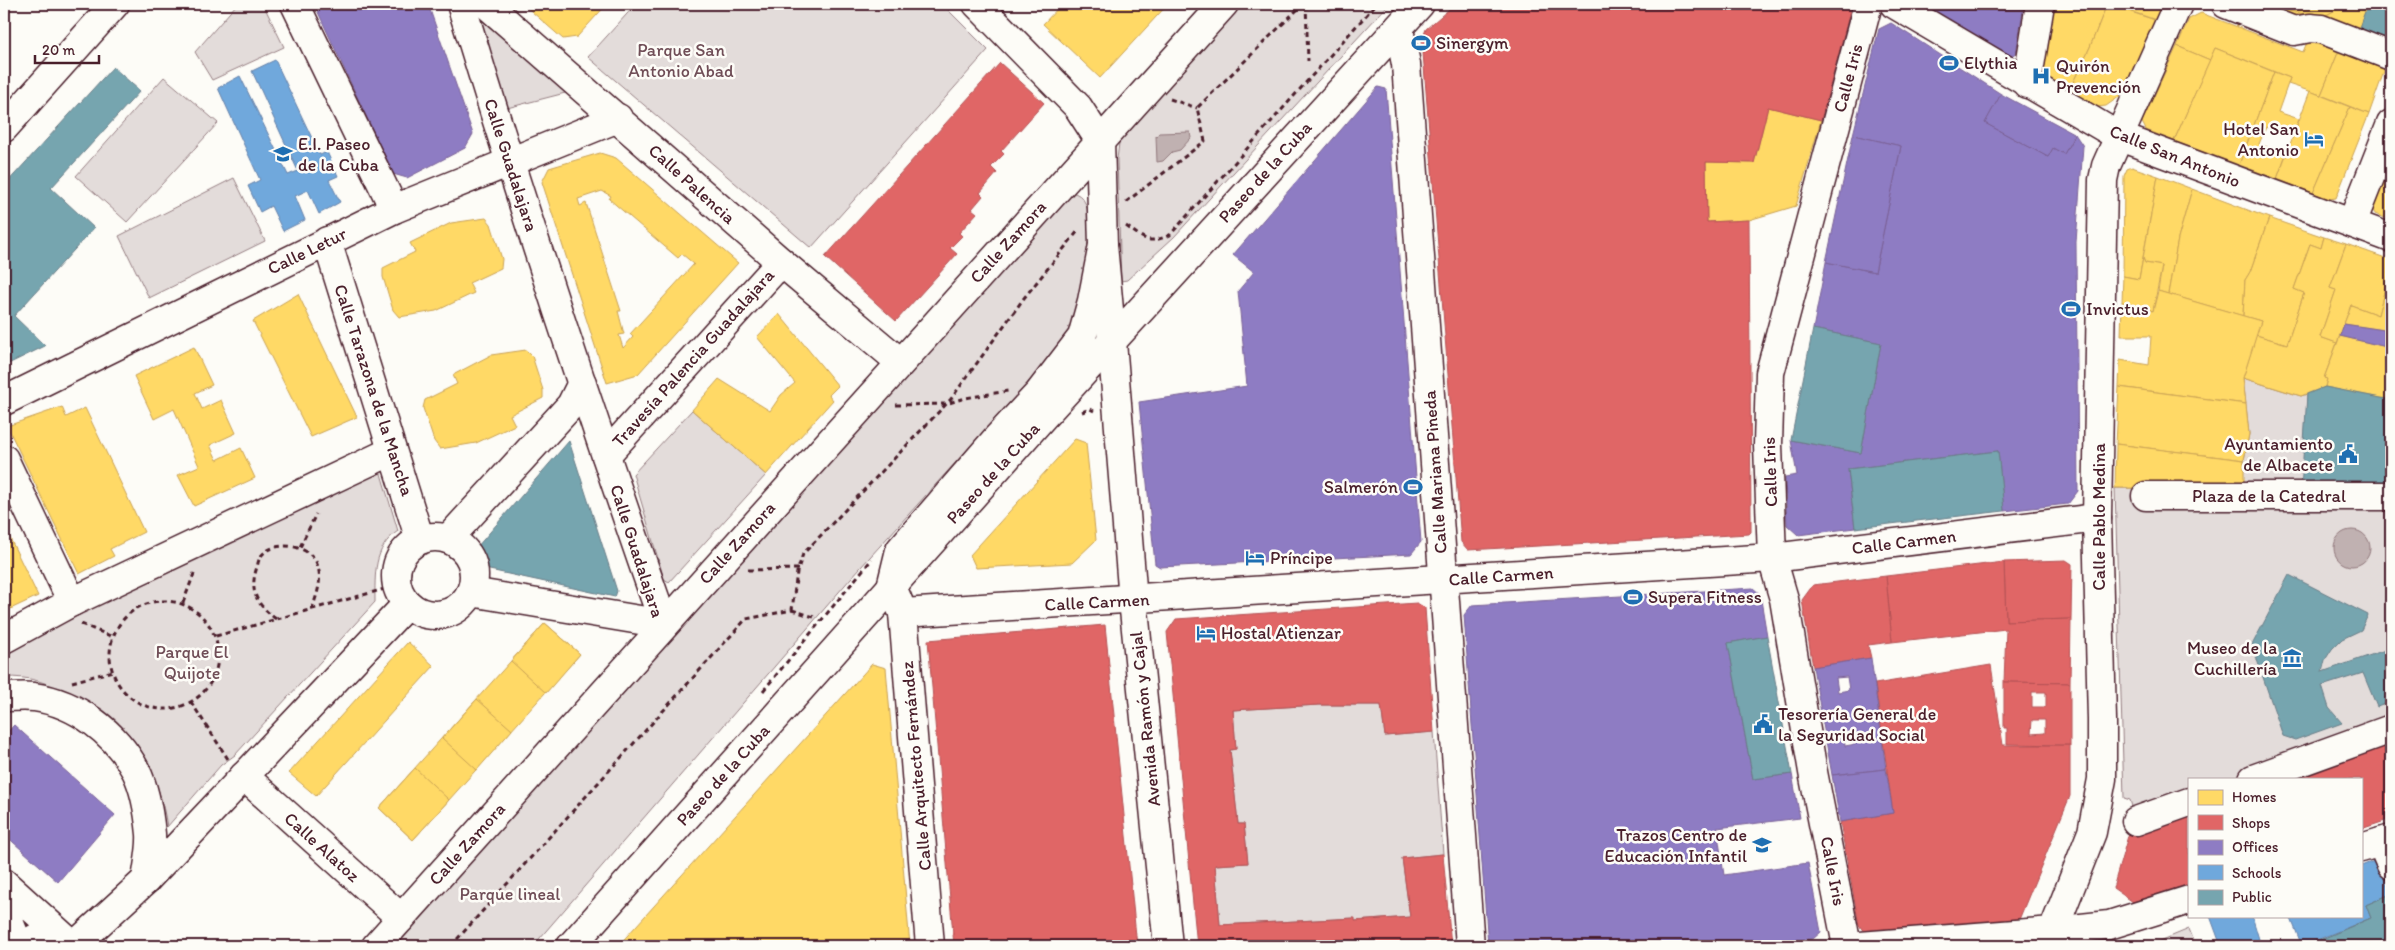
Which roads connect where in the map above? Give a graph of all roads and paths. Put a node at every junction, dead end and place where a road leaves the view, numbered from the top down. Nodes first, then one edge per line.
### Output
1 (115, 4) edge
2 (295, 4) edge
3 (461, 4) edge
4 (486, 4) edge
5 (977, 4) edge
6 (1224, 4) edge
7 (1304, 4) edge
8 (1420, 4) edge
9 (1868, 4) edge
10 (1894, 4) edge
11 (2040, 4) edge
12 (2178, 4) edge
13 (2226, 4) edge
14 (1399, 29) junction
15 (2391, 56) edge
16 (1308, 61) dead end
17 (2027, 84) junction
18 (1163, 96) dead end
19 (1197, 108) junction
20 (618, 118) junction
21 (2391, 124) edge
22 (4, 128) edge
23 (2120, 137) junction
24 (1100, 141) junction
25 (509, 162) junction
26 (1125, 203) dead end
27 (394, 208) junction
28 (2352, 223) junction
29 (1093, 236) junction
30 (2391, 238) edge
31 (327, 241) junction
32 (781, 262) junction
33 (1112, 342) junction
34 (900, 362) junction
35 (582, 383) junction
36 (1014, 390) dead end
37 (4, 401) edge
38 (946, 404) junction
39 (892, 405) dead end
40 (392, 451) junction
41 (606, 455) junction
42 (4, 459) edge
43 (2146, 496) dead end
44 (2391, 496) edge
45 (2097, 518) junction
46 (448, 539) junction
47 (420, 540) junction
48 (1772, 558) junction
49 (798, 569) junction
50 (740, 570) dead end
51 (1442, 580) junction
52 (890, 589) junction
53 (471, 592) junction
54 (402, 595) junction
55 (1133, 600) junction
56 (72, 602) junction
57 (312, 610) junction
58 (792, 610) junction
59 (903, 613) junction
60 (817, 618) dead end
61 (276, 620) junction
62 (664, 624) junction
63 (216, 636) junction
64 (4, 639) edge
65 (4, 697) edge
66 (191, 702) junction
67 (2391, 729) edge
68 (244, 776) junction
69 (2257, 778) edge
70 (2188, 802) edge
71 (2136, 821) dead end
72 (146, 880) junction
73 (4, 883) edge
74 (2188, 900) edge
75 (4, 909) edge
76 (401, 918) junction
77 (2049, 939) edge
78 (72, 944) edge
79 (19, 946) edge
80 (24, 946) edge
81 (376, 946) edge
82 (452, 946) edge
83 (571, 946) edge
84 (930, 946) edge
85 (1168, 946) edge
86 (1470, 946) edge
87 (1847, 946) edge
88 (1860, 946) edge

1 - 22 street
2 - 27 street
3 - 25 street, Calle Guadalajara
4 - 20 street, Calle Palencia
5 - 24 street
6 - 24 street, Calle Zamora
7 - 16 path
7 - 19 path
8 - 14 street, Paseo de la Cuba
9 - 48 street, Calle Iris
10 - 17 street, Calle San Antonio
11 - 17 street
12 - 23 street, Calle Pablo Medina
13 - 15 street
14 - 33 street, Paseo de la Cuba
14 - 51 street, Calle Mariana Pineda
17 - 23 street, Calle San Antonio
18 - 19 path
19 - 26 path
20 - 25 street, Calle Letur
20 - 32 street, Calle Palencia
21 - 28 street
23 - 28 street, Calle San Antonio
23 - 45 street, Calle Pablo Medina
24 - 29 street
24 - 34 street, Calle Zamora
25 - 27 street, Calle Letur
25 - 35 street, Calle Guadalajara
27 - 31 street, Calle Letur
28 - 30 street, Calle San Antonio
29 - 33 street, Avenida Ramón y Cajal
29 - 38 path
29 - 52 street
31 - 37 street, Calle Letur
31 - 40 street, Calle Tarazona de la Mancha
32 - 34 street, Calle Palencia
32 - 41 street, Travesía Palencia Guadalajara
33 - 52 street, Paseo de la Cuba
33 - 55 street, Avenida Ramón y Cajal
34 - 62 street, Calle Zamora
35 - 41 street, Calle Guadalajara
35 - 46 street
36 - 38 path
38 - 39 path
38 - 49 path
40 - 47 street, Calle Tarazona de la Mancha
40 - 56 street
41 - 62 street, Calle Guadalajara
42 - 56 street
43 - 44 street, Plaza de la Catedral
45 - 48 street, Calle Carmen
45 - 77 street, Calle Pablo Medina
46 - 47 street
46 - 53 street
47 - 54 street
48 - 51 street, Calle Carmen
48 - 87 street, Calle Iris
49 - 50 path
49 - 58 path
51 - 55 street, Calle Carmen
51 - 86 street, Calle Mariana Pineda
52 - 59 street, Calle Arquitecto Fernández
52 - 83 street, Paseo de la Cuba
53 - 54 street
53 - 62 street, Calle Guadalajara
54 - 57 path
54 - 68 street
55 - 59 street, Calle Carmen
55 - 85 street, Avenida Ramón y Cajal
56 - 64 street
57 - 61 path
57 - 61 path
58 - 60 path
58 - 82 path
59 - 84 street, Calle Arquitecto Fernández
61 - 63 path
62 - 76 street, Calle Zamora
63 - 66 path
63 - 66 path
65 - 72 street
66 - 68 path
67 - 69 street
68 - 72 street
68 - 76 street, Calle Alatoz
70 - 71 street
72 - 78 street
73 - 78 street
74 - 77 street
75 - 79 street
76 - 81 street, Calle Zamora
77 - 88 street
78 - 80 street

